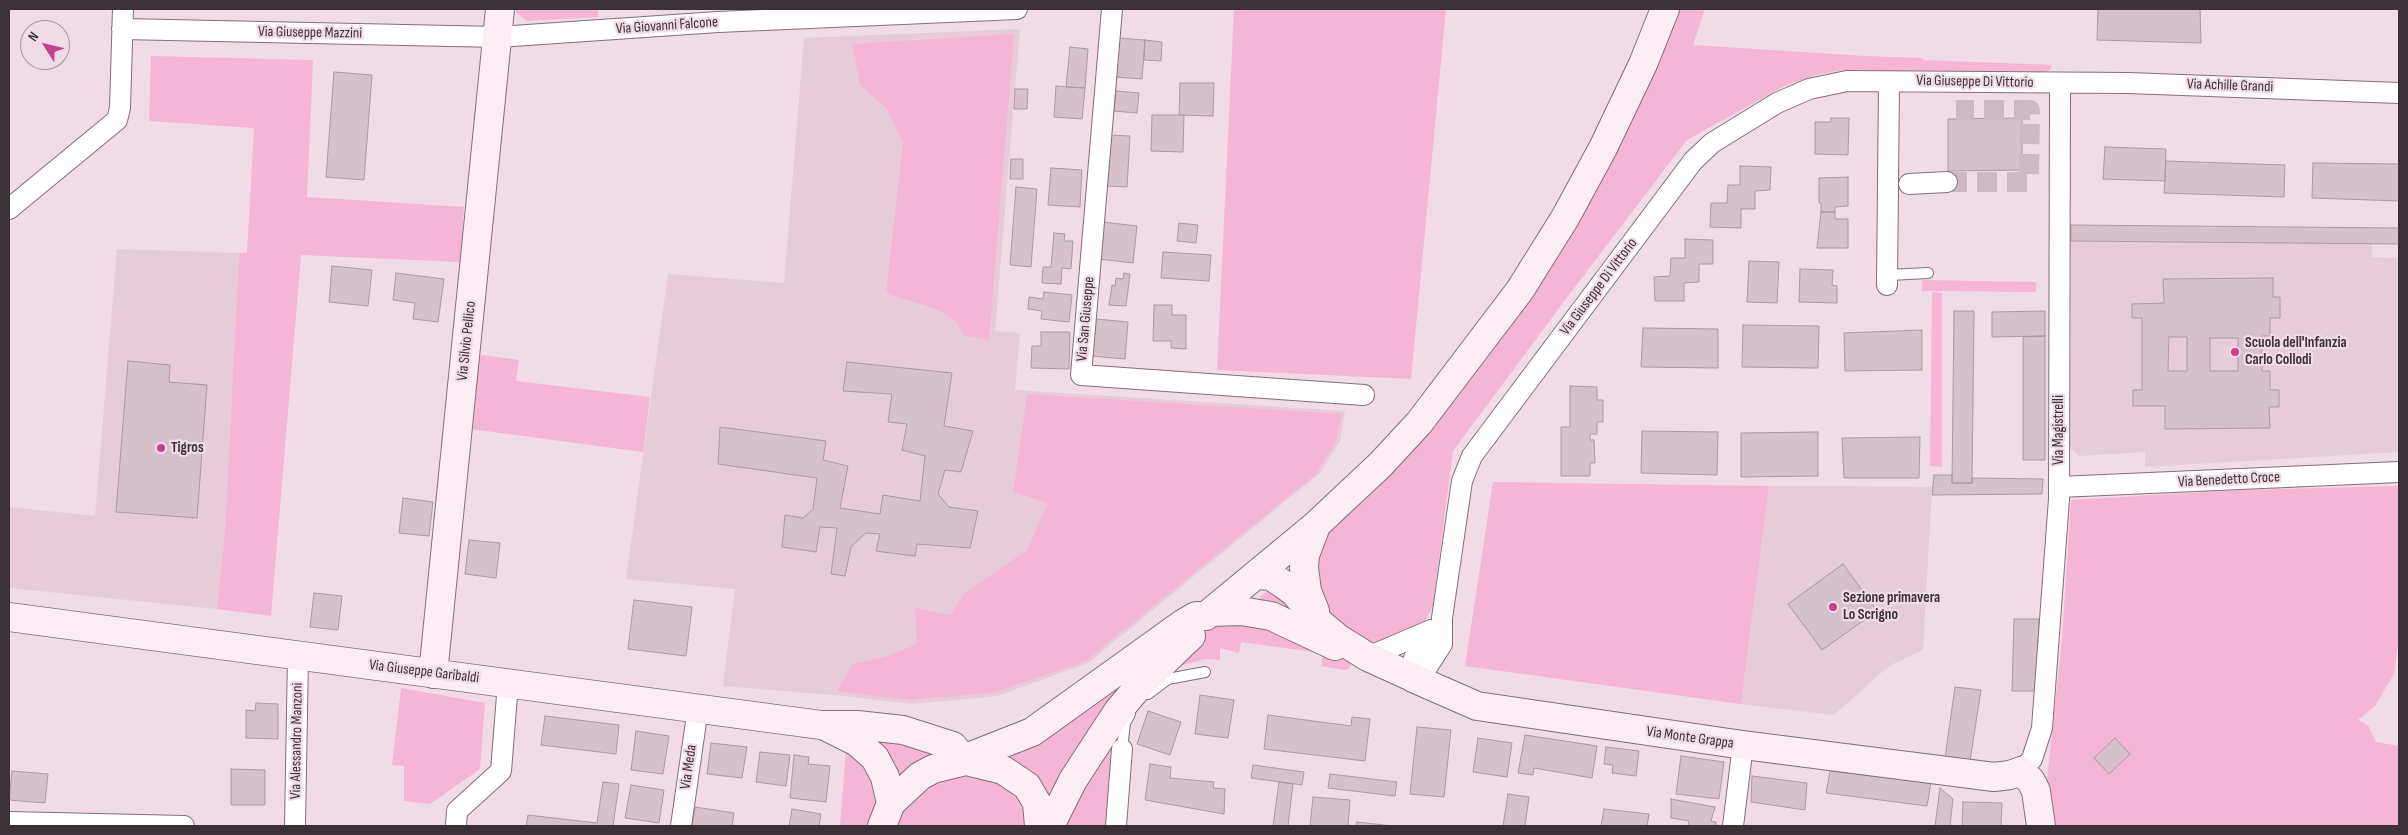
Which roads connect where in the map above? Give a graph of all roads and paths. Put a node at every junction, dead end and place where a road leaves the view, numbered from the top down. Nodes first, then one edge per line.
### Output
1 (123, 9) edge
2 (500, 9) edge
3 (1017, 9) edge
4 (1112, 9) edge
5 (1665, 9) edge
6 (122, 29) junction
7 (498, 37) junction
8 (1889, 82) junction
9 (2060, 83) junction
10 (2399, 93) edge
11 (1947, 182) tunnel mouth
12 (1888, 184) junction
13 (1909, 184) joint
14 (9, 209) edge
15 (1928, 273) dead end
16 (1888, 275) joint
17 (1364, 395) dead end
18 (2399, 472) edge
19 (2059, 487) junction
20 (1316, 525) junction
21 (1258, 575) junction
22 (1209, 614) junction
23 (15, 616) edge
24 (1321, 624) junction
25 (1438, 631) junction
26 (298, 656) junction
27 (1368, 657) junction
28 (1205, 672) dead end
29 (433, 674) junction
30 (1413, 678) junction
31 (508, 683) junction
32 (1451, 695) junction
33 (698, 708) junction
34 (821, 724) junction
35 (1743, 745) junction
36 (1122, 749) joint
37 (966, 761) junction
38 (2021, 771) junction
39 (887, 815) edge
40 (9, 822) edge
41 (184, 826) edge
42 (296, 826) edge
43 (456, 826) edge
44 (681, 826) edge
45 (1039, 826) edge
46 (1050, 826) edge
47 (1116, 826) edge
48 (1733, 826) edge
49 (2041, 826) edge

1 - 6 street
2 - 7 street, Via Silvio Pellico
3 - 7 street, Via Giovanni Falcone
4 - 17 street, Via San Giuseppe
5 - 20 street
6 - 7 street, Via Giuseppe Mazzini
6 - 14 street
7 - 29 street, Via Silvio Pellico
8 - 9 street, Via Giuseppe Di Vittorio
8 - 12 street
8 - 25 street, Via Giuseppe Di Vittorio
9 - 10 street, Via Achille Grandi
9 - 19 street, Via Magistrelli
11 - 13 street
12 - 13 lane
12 - 16 street
15 - 16 lane
18 - 19 street, Via Benedetto Croce
19 - 38 street, Via Magistrelli
20 - 21 street
20 - 24 street, Via Monte Grappa
21 - 22 street
21 - 24 street, Via Monte Grappa
22 - 27 street, Via Monte Grappa
22 - 37 street
22 - 46 street
23 - 26 street, Via Giuseppe Garibaldi
24 - 27 street, Via Monte Grappa
25 - 27 street
25 - 30 street, Via Giuseppe Di Vittorio
25 - 32 street, Via Giuseppe Di Vittorio
26 - 29 street, Via Giuseppe Garibaldi
26 - 42 street, Via Alessandro Manzoni
27 - 30 street, Via Monte Grappa
28 - 36 lane
29 - 31 street, Via Giuseppe Garibaldi
30 - 32 street, Via Monte Grappa
31 - 33 street, Via Giuseppe Garibaldi
31 - 43 street
32 - 35 street, Via Monte Grappa
33 - 34 street, Via Giuseppe Garibaldi
33 - 44 street, Via Meda
34 - 37 street, Via Giuseppe Garibaldi
34 - 39 street, Via Giuseppe Garibaldi
35 - 38 street, Via Monte Grappa
35 - 48 street
36 - 47 street
37 - 39 street
37 - 45 street
38 - 49 street
40 - 41 street

